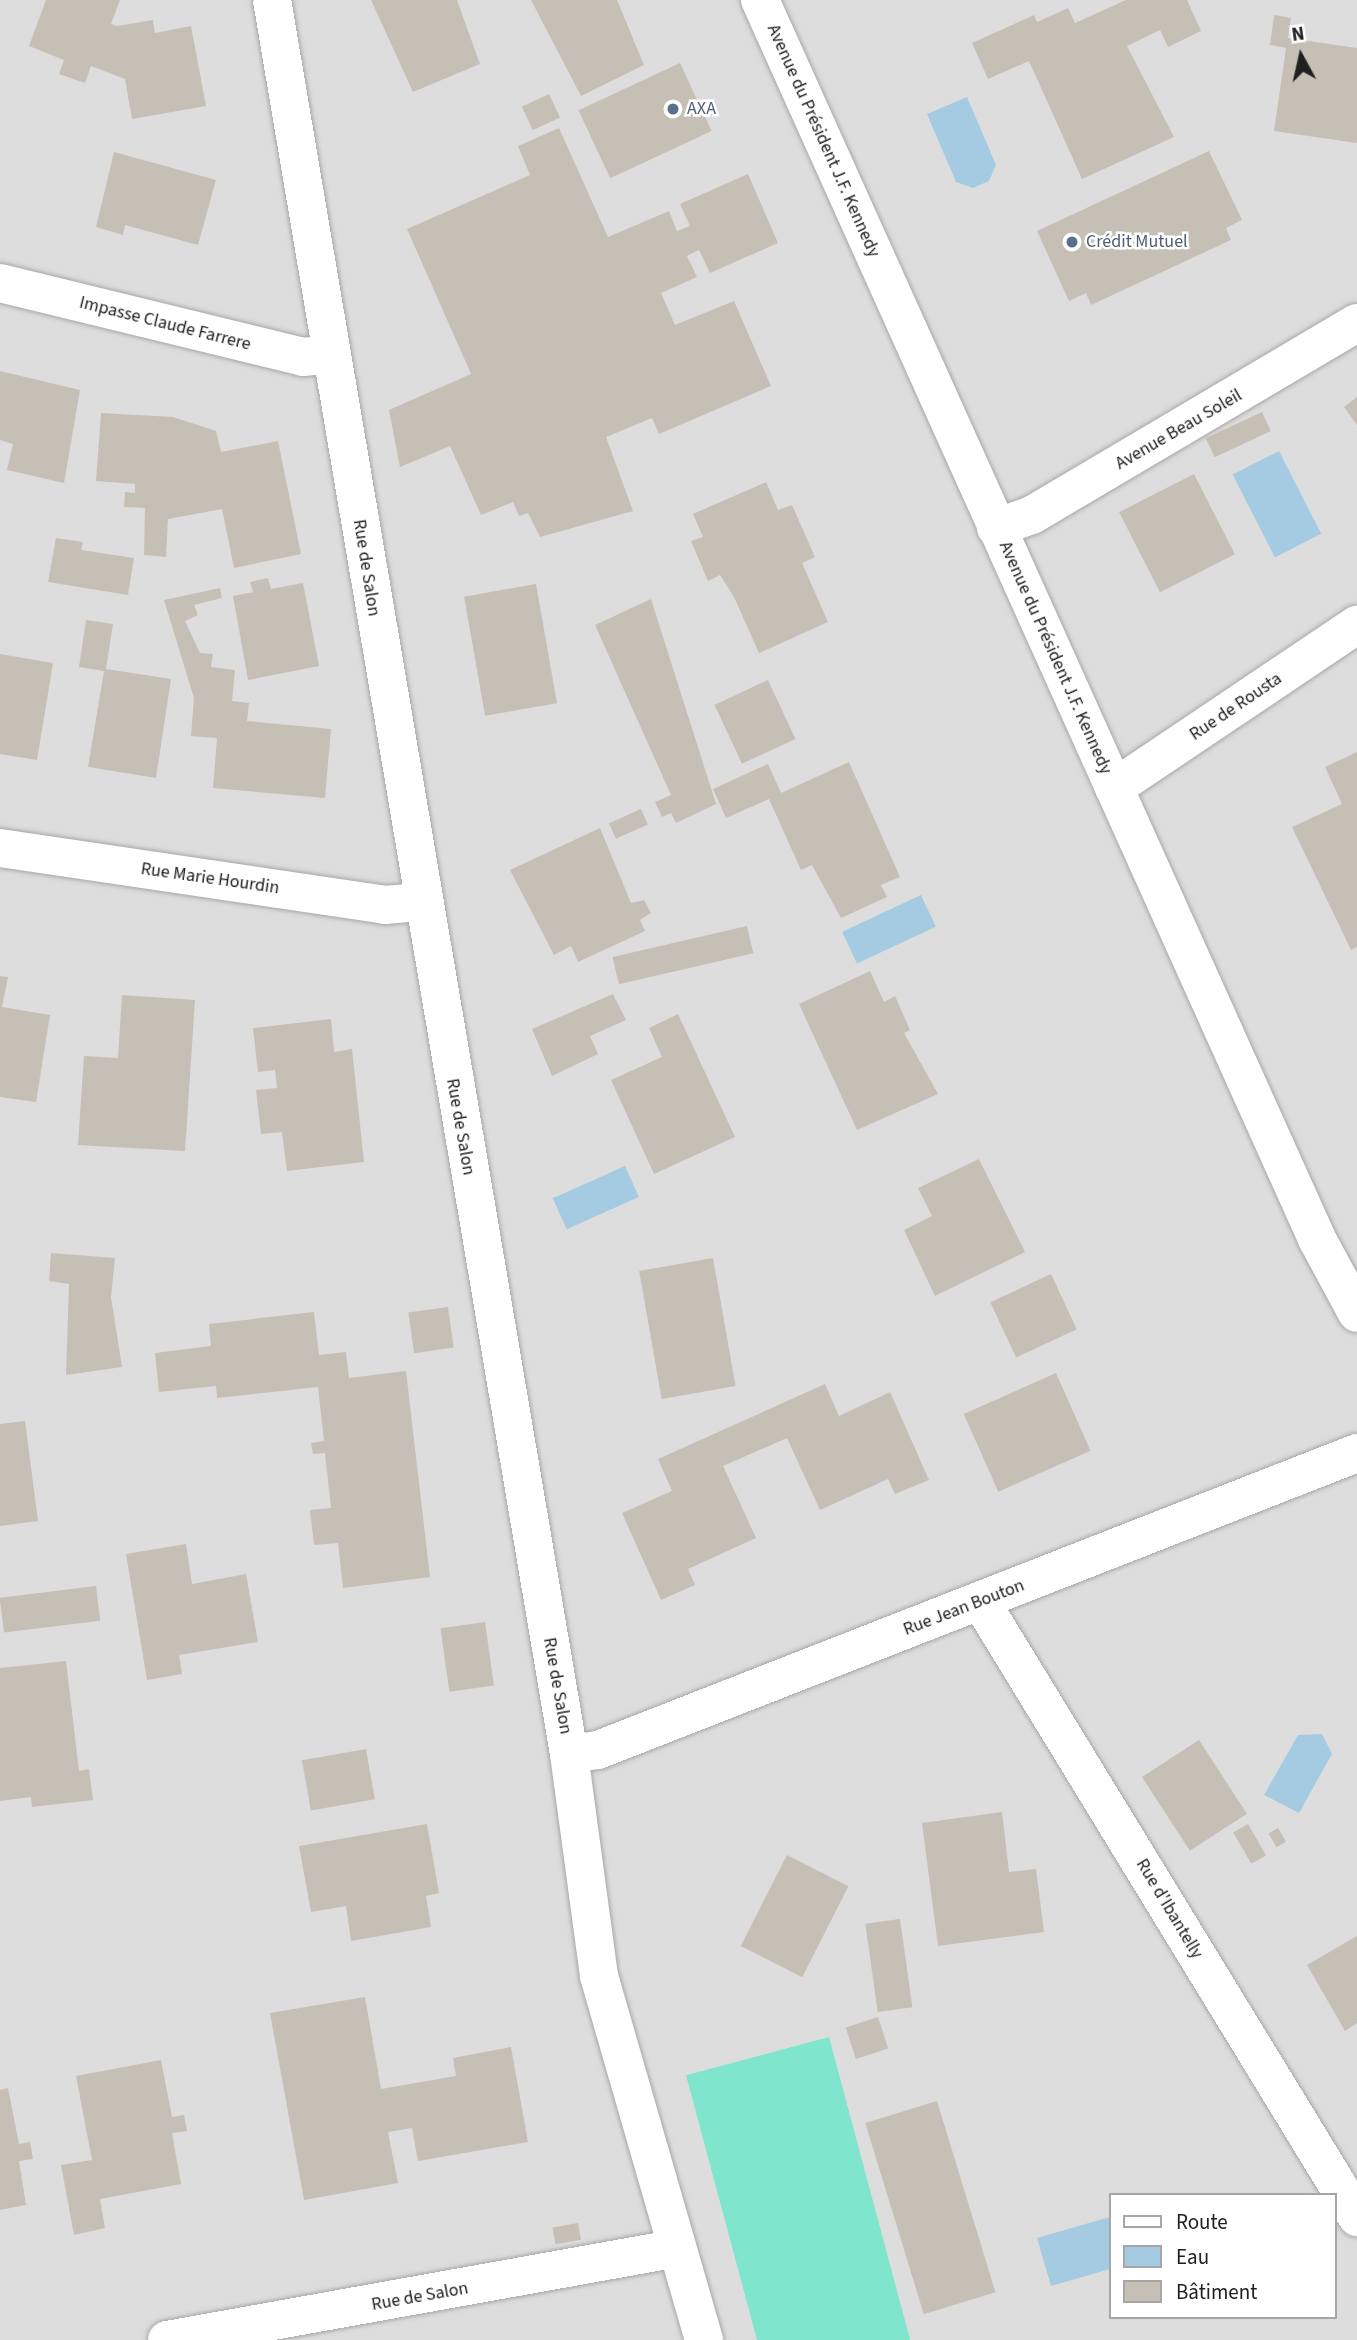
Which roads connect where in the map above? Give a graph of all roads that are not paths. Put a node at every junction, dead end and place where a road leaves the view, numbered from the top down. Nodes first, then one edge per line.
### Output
1 (272, 0) edge
2 (760, 0) edge
3 (0, 283) edge
4 (1357, 323) edge
5 (331, 354) junction
6 (996, 528) junction
7 (1357, 625) edge
8 (1114, 788) junction
9 (0, 848) edge
10 (421, 902) junction
11 (1357, 1313) edge
12 (1357, 1454) edge
13 (981, 1602) junction
14 (569, 1754) junction
15 (1357, 2217) edge
16 (673, 2249) junction
17 (167, 2340) edge
18 (704, 2340) edge

1 - 5 street, Rue de Salon
2 - 6 street, Avenue du Président J.F. Kennedy
3 - 5 street, Impasse Claude Farrere
4 - 6 street, Avenue Beau Soleil
5 - 10 street, Rue de Salon
6 - 8 street, Avenue du Président J.F. Kennedy
7 - 8 street, Rue de Rousta
8 - 11 street, Avenue du Président J.F. Kennedy
9 - 10 street, Rue Marie Hourdin
10 - 14 street, Rue de Salon
12 - 13 street, Rue Jean Bouton
13 - 14 street, Rue Jean Bouton
13 - 15 street, Rue d'Ibantelly
14 - 16 street, Rue de Salon
16 - 17 street, Rue de Salon
16 - 18 street, Rue de Salon

